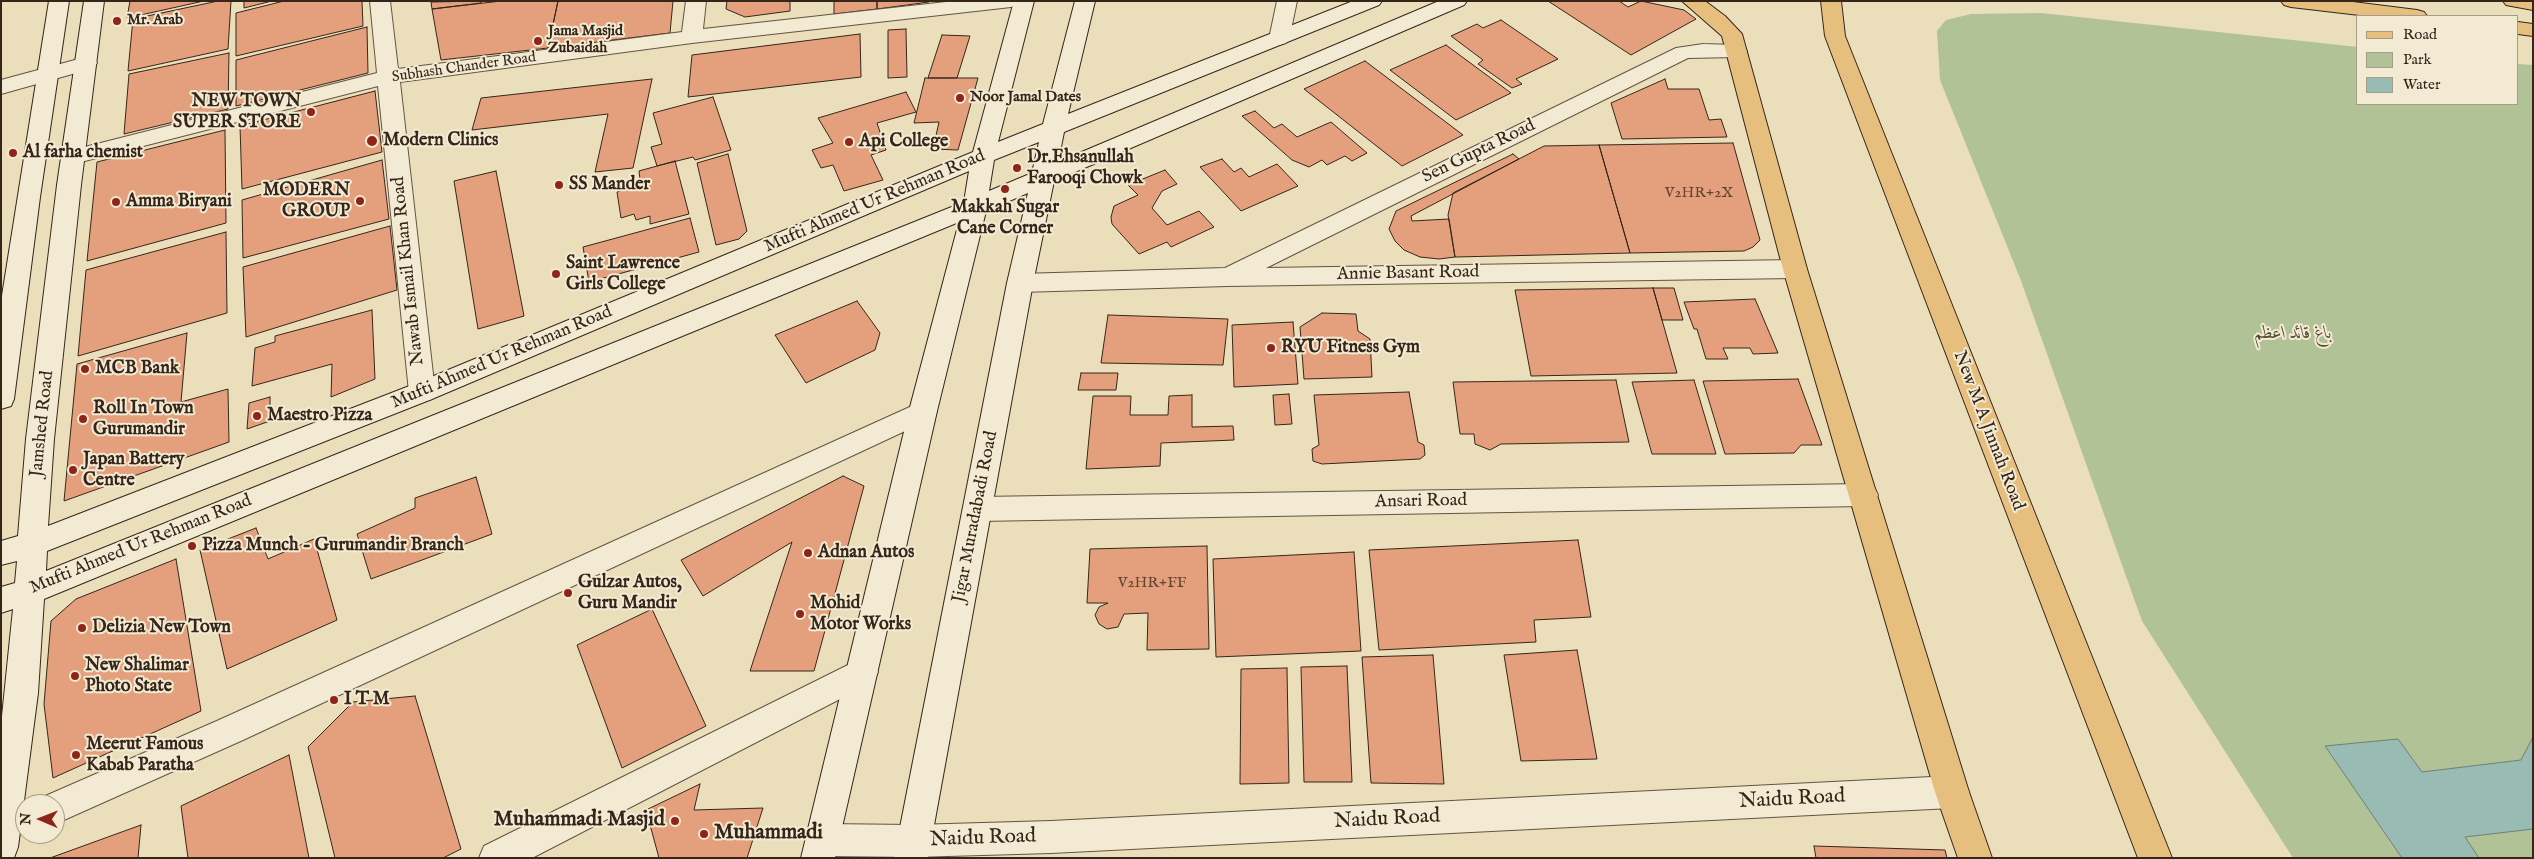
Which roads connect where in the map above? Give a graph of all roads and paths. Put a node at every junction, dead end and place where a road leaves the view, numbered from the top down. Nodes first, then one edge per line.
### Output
1 (59, 1) edge
2 (94, 1) edge
3 (380, 1) edge
4 (696, 1) edge
5 (1011, 1) edge
6 (1024, 1) edge
7 (1085, 1) edge
8 (1287, 1) edge
9 (1372, 1) edge
10 (1457, 1) edge
11 (1692, 1) edge
12 (1831, 1) edge
13 (2291, 1) edge
14 (2513, 1) edge
15 (2533, 4) edge
16 (2409, 15) edge
17 (2519, 28) edge
18 (2533, 30) edge
19 (692, 38) junction
20 (1279, 39) junction
21 (1736, 51) junction
22 (86, 63) junction
23 (47, 74) junction
24 (388, 78) junction
25 (1, 87) edge
26 (1053, 130) junction
27 (983, 156) junction
28 (73, 157) junction
29 (1043, 176) junction
30 (975, 206) junction
31 (1795, 268) junction
32 (1227, 277) junction
33 (1020, 283) junction
34 (422, 392) junction
35 (1, 399) edge
36 (923, 411) junction
37 (1864, 495) junction
38 (978, 508) junction
39 (33, 544) junction
40 (1, 553) edge
41 (30, 591) junction
42 (1, 600) edge
43 (862, 672) junction
44 (1952, 792) junction
45 (65, 804) edge
46 (10, 833) edge
47 (821, 849) edge
48 (912, 849) edge
49 (496, 858) edge
50 (1975, 858) edge
51 (2155, 858) edge

1 - 23 street
2 - 22 street, Jamshed Road
3 - 24 street, Nawab Ismail Khan Road
4 - 19 street
5 - 19 street, Subhash Chander Road
6 - 27 street
7 - 26 street, Jigar Muradabadi Road
8 - 20 street
9 - 20 street, Mufti Ahmed Ur Rehman Road
10 - 29 street, Mufti Ahmed Ur Rehman Road
11 - 21 main road
12 - 51 main road, New M A Jinnah Road
13 - 16 main road
14 - 15 main road
17 - 18 main road
19 - 24 street, Subhash Chander Road
20 - 26 street, Mufti Ahmed Ur Rehman Road
21 - 31 main road
21 - 32 street, Sen Gupta Road
22 - 23 street
22 - 28 street, Jamshed Road
23 - 25 street
23 - 35 street
24 - 28 street, Subhash Chander Road
24 - 34 street, Nawab Ismail Khan Road
26 - 27 street, Mufti Ahmed Ur Rehman Road
26 - 29 street, Jigar Muradabadi Road
27 - 30 street
27 - 34 street, Mufti Ahmed Ur Rehman Road
28 - 39 street, Jamshed Road
29 - 30 street, Mufti Ahmed Ur Rehman Road
29 - 33 street, Jigar Muradabadi Road
30 - 36 street
30 - 41 street, Mufti Ahmed Ur Rehman Road
31 - 32 street, Annie Basant Road
31 - 37 main road
32 - 33 street, Annie Basant Road
33 - 38 street, Jigar Muradabadi Road
34 - 39 street, Mufti Ahmed Ur Rehman Road
36 - 43 street
36 - 45 street
37 - 38 street, Ansari Road
37 - 44 main road
38 - 48 street, Jigar Muradabadi Road
39 - 40 street, Mufti Ahmed Ur Rehman Road
39 - 41 street, Jamshed Road
41 - 42 street, Mufti Ahmed Ur Rehman Road
41 - 46 street, Jamshed Road
43 - 47 street
43 - 49 street
44 - 48 street, Naidu Road
44 - 50 main road
47 - 48 street, Naidu Road

